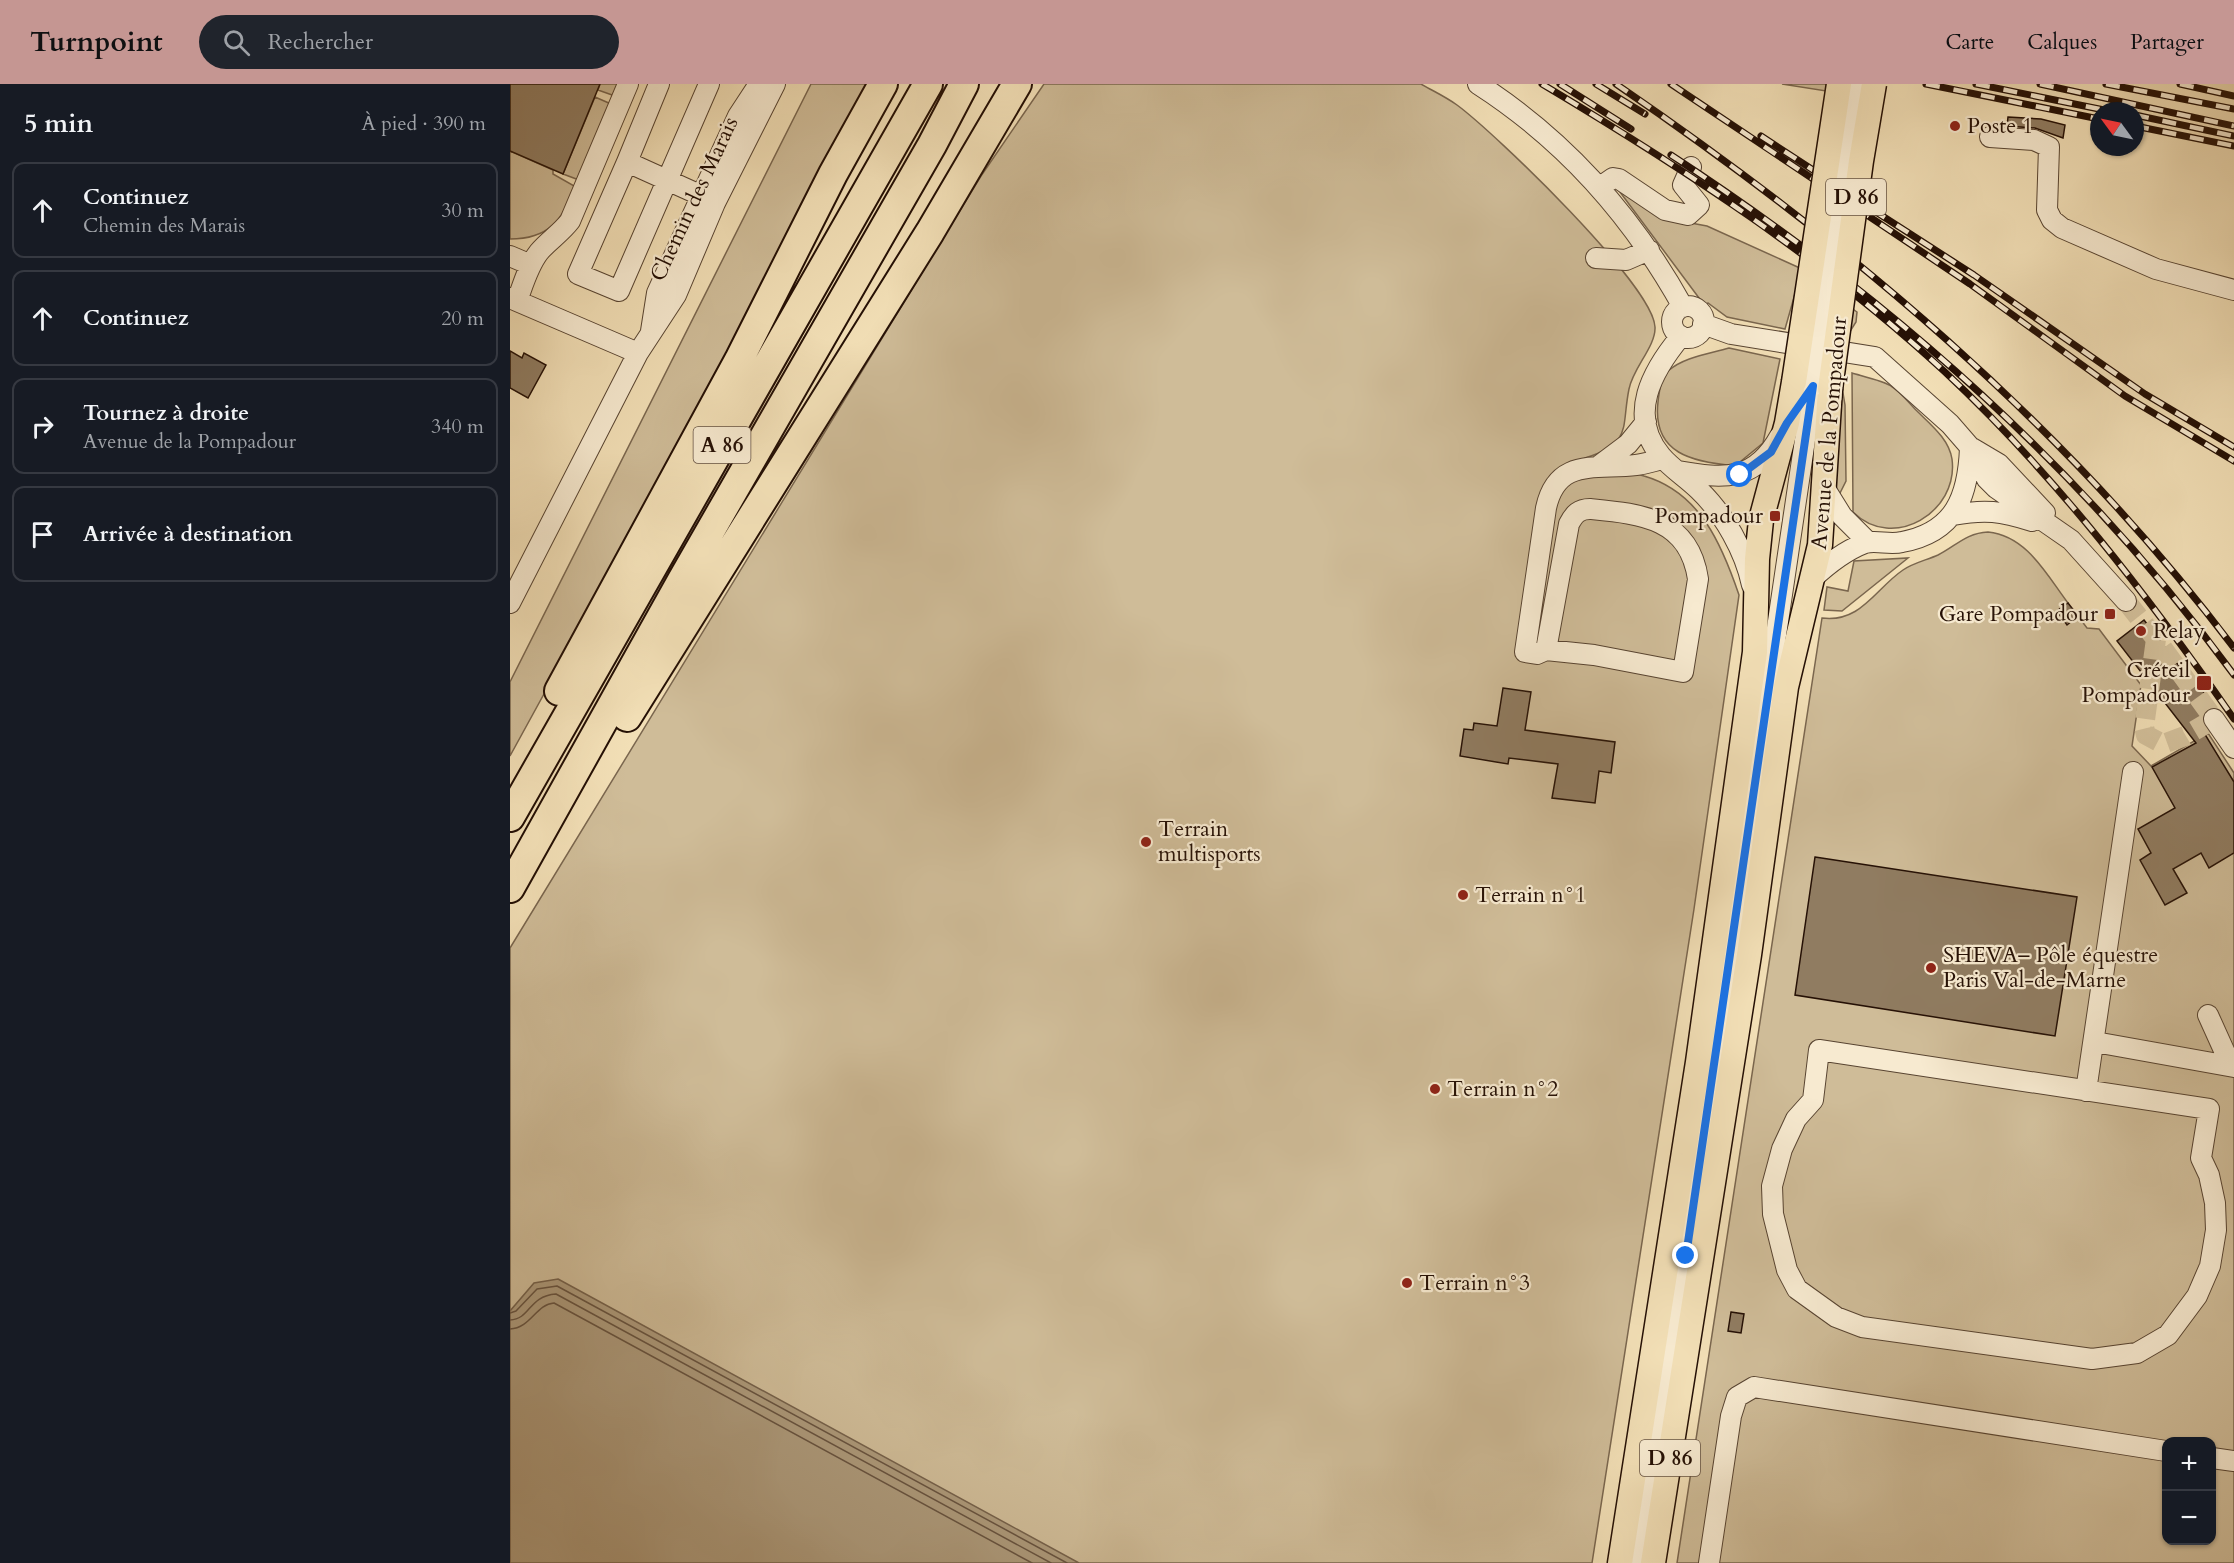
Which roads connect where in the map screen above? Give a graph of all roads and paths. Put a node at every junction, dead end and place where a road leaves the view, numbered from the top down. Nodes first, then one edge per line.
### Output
1 (628, 84) edge
2 (659, 84) edge
3 (709, 84) edge
4 (745, 84) edge
5 (759, 84) edge
6 (775, 84) edge
7 (928, 84) edge
8 (964, 84) edge
9 (1017, 84) edge
10 (1479, 84) edge
11 (1839, 84) edge
12 (1859, 84) edge
13 (1874, 84) edge
14 (876, 96) edge
15 (738, 116) junction
16 (1990, 137) dead end
17 (627, 162) junction
18 (1691, 167) dead end
19 (667, 180) junction
20 (1600, 187) junction
21 (708, 199) junction
22 (1649, 250) junction
23 (510, 256) edge
24 (1596, 258) dead end
25 (531, 265) junction
26 (2234, 290) edge
27 (514, 300) edge
28 (1683, 307) junction
29 (1703, 324) junction
30 (1681, 336) junction
31 (638, 353) junction
32 (1812, 386) junction
33 (1646, 422) junction
34 (1787, 423) junction
35 (1970, 447) junction
36 (1600, 465) junction
37 (1670, 465) junction
38 (1824, 487) junction
39 (1953, 515) junction
40 (2058, 530) junction
41 (1868, 542) junction
42 (1812, 579) junction
43 (2126, 601) tunnel mouth
44 (510, 603) edge
45 (1756, 609) junction
46 (1546, 650) junction
47 (2214, 719) dead end
48 (2234, 748) edge
49 (541, 762) junction
50 (2133, 772) dead end
51 (573, 778) junction
52 (510, 817) edge
53 (510, 888) edge
54 (2208, 1015) dead end
55 (2095, 1042) junction
56 (2232, 1066) edge
57 (2086, 1091) junction
58 (2162, 1450) edge
59 (2216, 1459) edge
60 (2234, 1461) edge
61 (1620, 1563) edge
62 (1638, 1563) edge
63 (1653, 1563) edge
64 (1709, 1563) edge

1 - 25 street
2 - 17 street
3 - 19 street
4 - 15 street
5 - 15 street, Chemin des Marais
6 - 21 street, Chemin des Marais
7 - 49 highway, A 86
8 - 51 highway, A 86
9 - 51 highway
10 - 20 street
11 - 32 main road, Avenue de la Pompadour / D 86, bridge
12 - 32 street, Avenue de la Pompadour, bridge
13 - 32 main road, Avenue de la Pompadour / D 86, bridge
14 - 49 highway
15 - 21 street, Chemin des Marais
16 - 26 street
17 - 19 street
17 - 19 street
18 - 20 street
19 - 21 street
20 - 22 street
21 - 31 street, Chemin des Marais
22 - 24 street
22 - 28 street
23 - 25 street
25 - 27 street
27 - 31 street
28 - 29 street
28 - 30 street
29 - 30 street
29 - 35 street
30 - 33 street
31 - 44 street, Chemin des Marais
32 - 34 main road, Avenue de la Pompadour / D 86
32 - 38 main road, Avenue de la Pompadour / D 86
32 - 62 street, Avenue de la Pompadour
33 - 36 street
33 - 37 street
34 - 37 street
34 - 45 main road, Avenue de la Pompadour / D 86
35 - 39 street
35 - 40 street
36 - 37 street
36 - 46 street
37 - 45 street
38 - 41 street
38 - 42 main road, Avenue de la Pompadour / D 86
39 - 40 street
39 - 41 street
40 - 43 street
41 - 42 street
42 - 63 main road, Avenue de la Pompadour / D 86
45 - 61 main road, Avenue de la Pompadour / D 86
46 - 46 street
47 - 48 street
49 - 52 highway, A 86
50 - 55 street
51 - 53 highway, A 86
54 - 56 street
55 - 56 street
55 - 57 street
57 - 57 street
58 - 64 street
59 - 60 street

